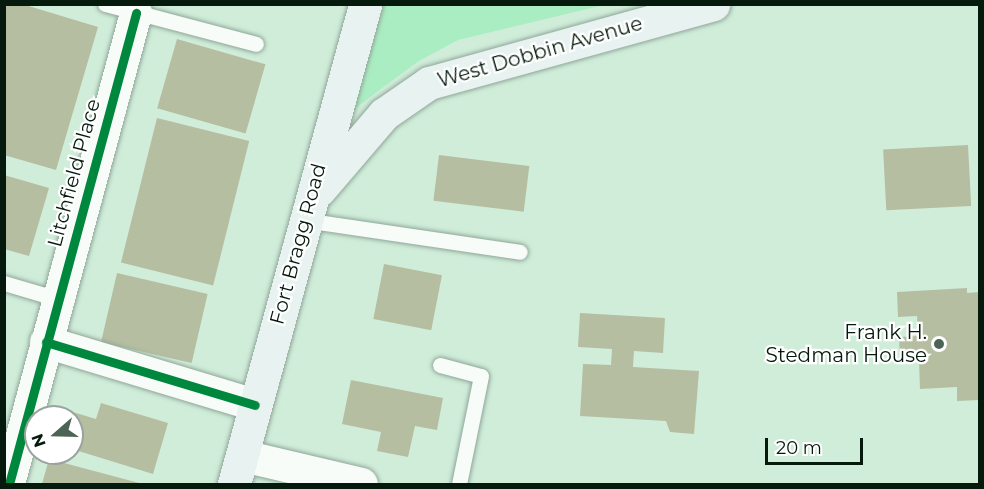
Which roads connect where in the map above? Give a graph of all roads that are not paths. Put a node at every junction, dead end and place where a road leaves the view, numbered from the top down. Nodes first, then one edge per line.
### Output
1 (105, 4) edge
2 (365, 4) edge
3 (713, 4) edge
4 (136, 13) junction
5 (256, 44) dead end
6 (306, 211) junction
7 (520, 252) dead end
8 (4, 283) edge
9 (58, 299) junction
10 (46, 342) junction
11 (440, 365) dead end
12 (255, 405) junction
13 (238, 470) edge
14 (9, 484) edge
15 (361, 484) edge
16 (459, 484) edge

1 - 4 lane
2 - 6 main road, Fort Bragg Road
3 - 6 main road, West Dobbin Avenue
4 - 5 lane
4 - 9 street, Litchfield Place
6 - 7 lane
6 - 12 main road, Fort Bragg Road
8 - 9 lane
9 - 10 street, Litchfield Place
10 - 12 street
10 - 14 street, Litchfield Place
11 - 16 lane
12 - 13 main road, Fort Bragg Road
13 - 15 street

